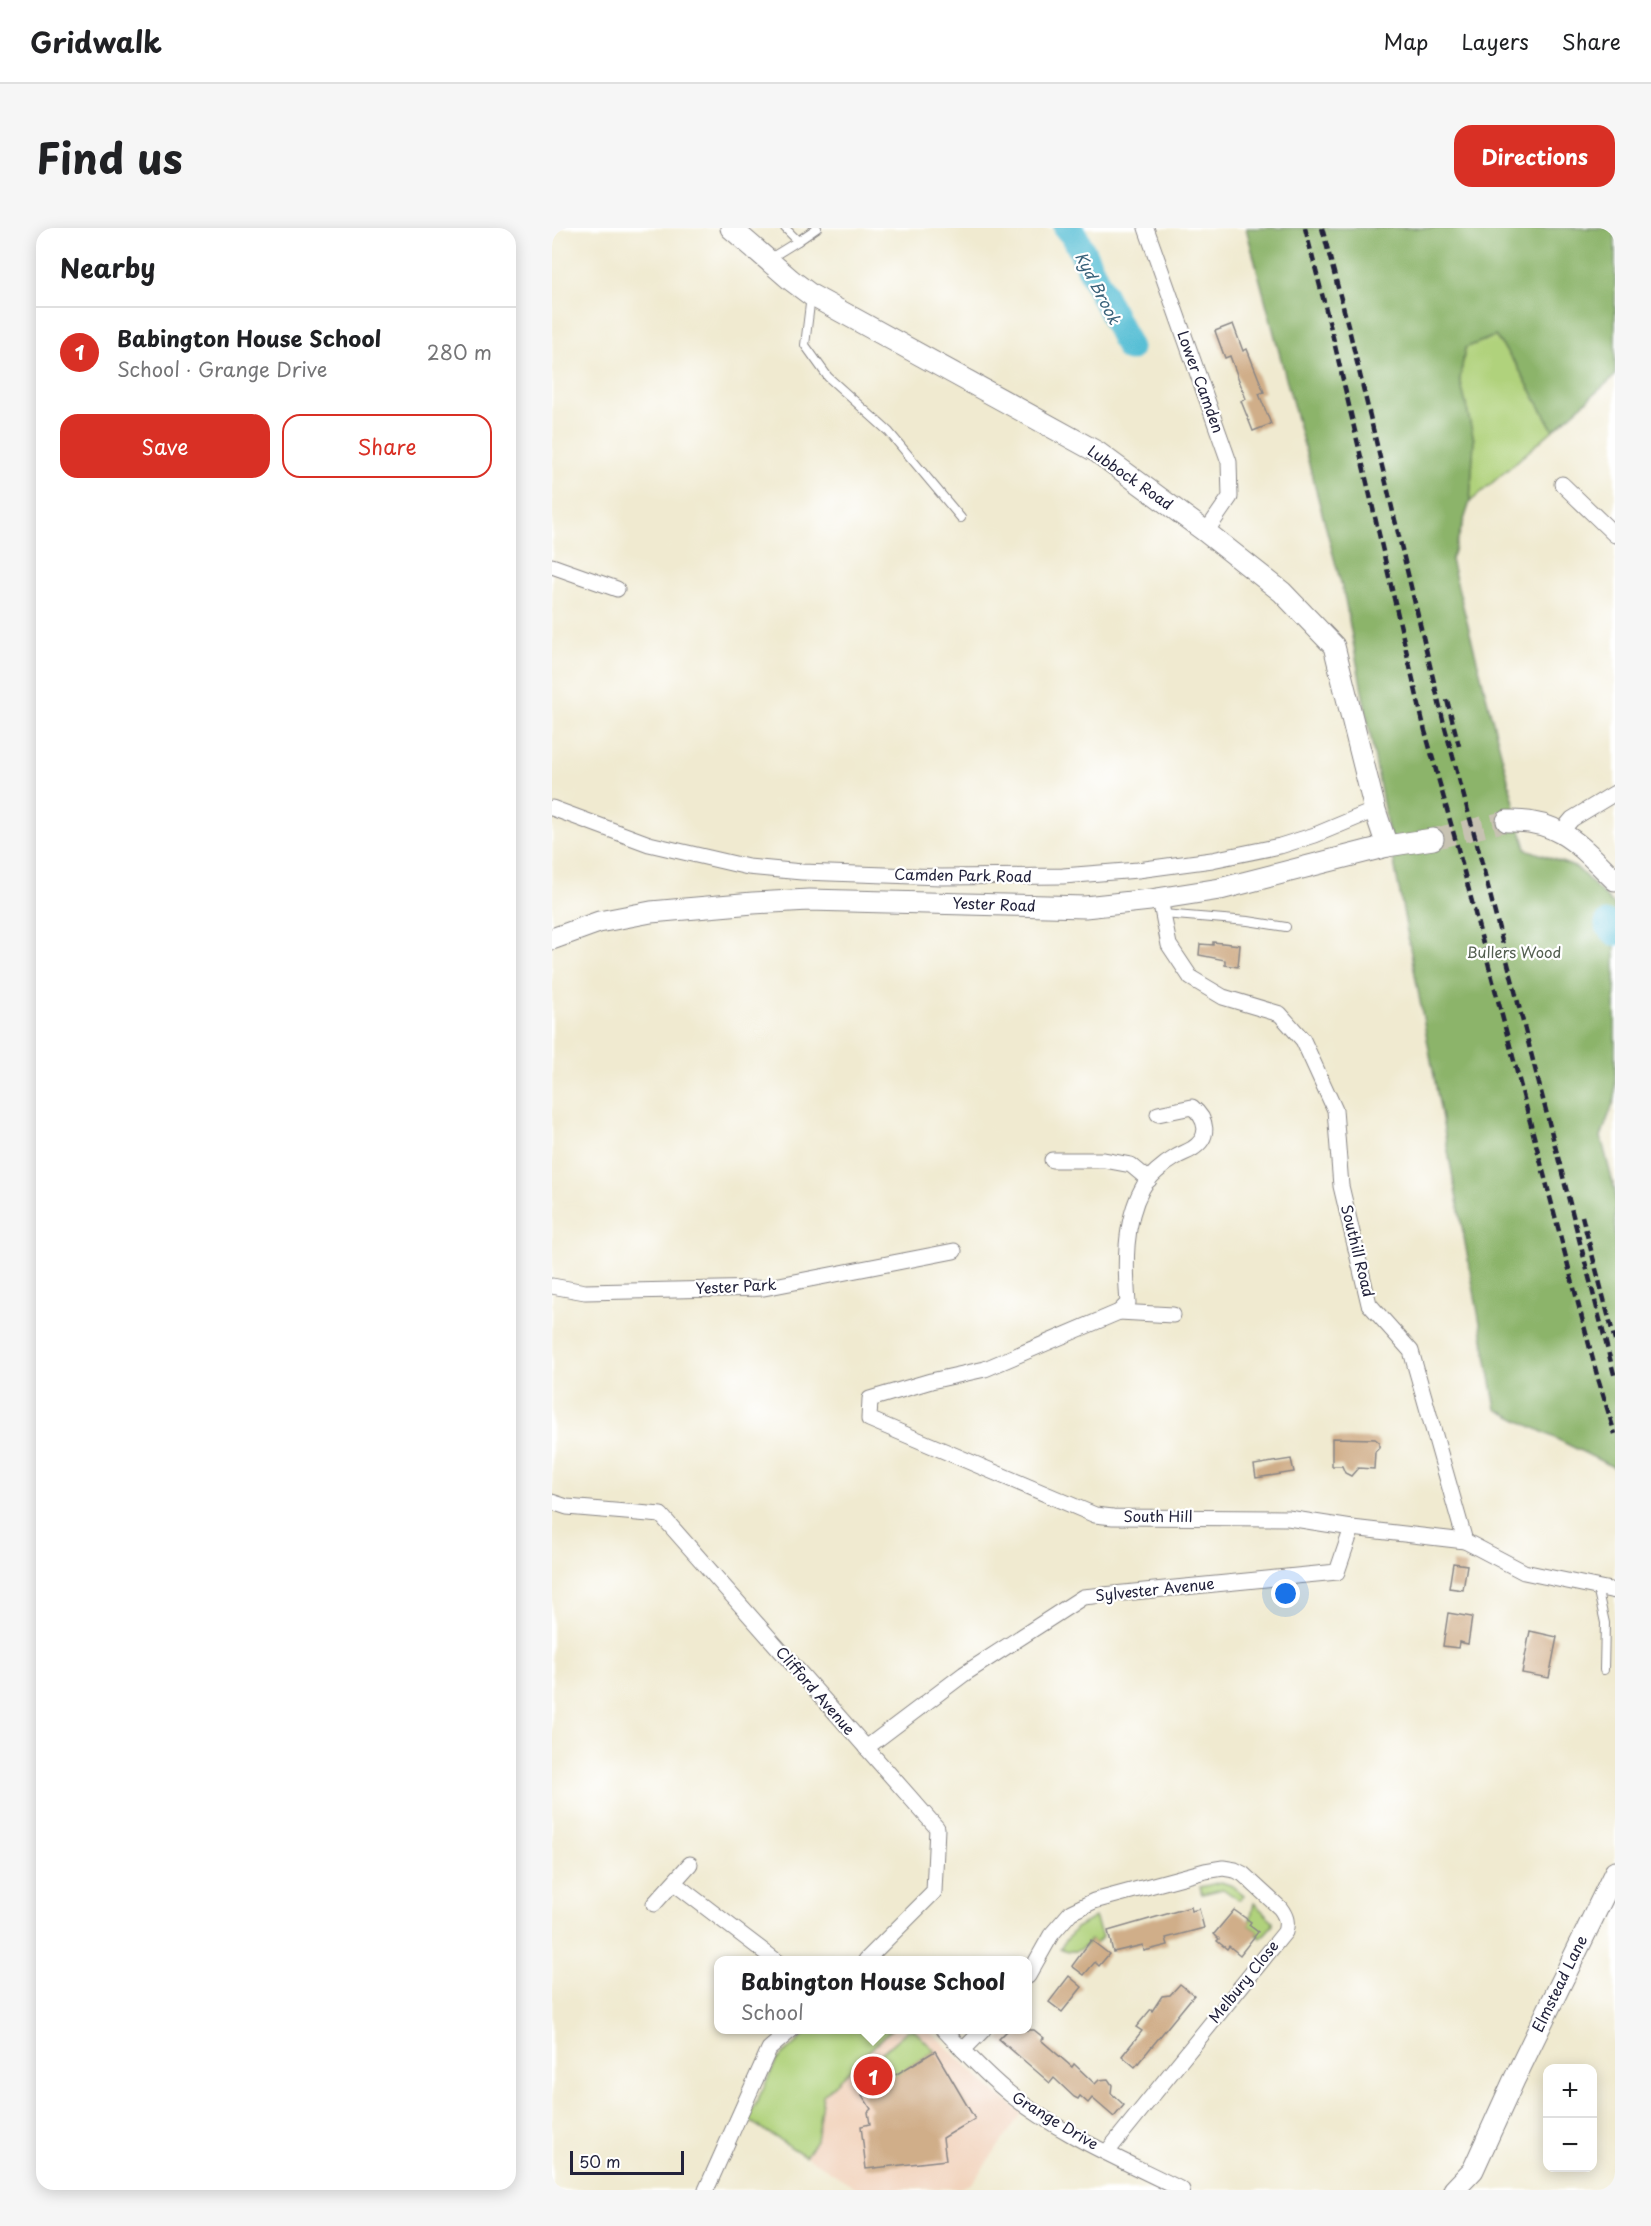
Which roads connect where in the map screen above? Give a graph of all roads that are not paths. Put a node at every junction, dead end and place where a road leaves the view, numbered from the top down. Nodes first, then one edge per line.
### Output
1 (731, 228) edge
2 (785, 228) edge
3 (817, 228) edge
4 (1146, 228) edge
5 (798, 241) junction
6 (768, 260) junction
7 (811, 295) junction
8 (1562, 484) dead end
9 (961, 518) dead end
10 (1206, 532) junction
11 (1615, 535) edge
12 (552, 566) edge
13 (617, 589) dead end
14 (1615, 793) edge
15 (552, 808) edge
16 (1375, 810) junction
17 (1507, 821) tunnel mouth
18 (1561, 832) junction
19 (1432, 839) tunnel mouth
20 (1388, 846) junction
21 (1615, 880) edge
22 (1161, 906) junction
23 (1286, 927) dead end
24 (552, 939) edge
25 (1158, 1114) dead end
26 (1052, 1160) dead end
27 (1149, 1180) junction
28 (954, 1251) dead end
29 (552, 1286) edge
30 (1119, 1312) junction
31 (1173, 1315) dead end
32 (552, 1502) edge
33 (1352, 1528) junction
34 (1465, 1541) junction
35 (1597, 1587) junction
36 (1615, 1591) edge
37 (1604, 1670) dead end
38 (866, 1748) junction
39 (690, 1864) dead end
40 (1615, 1872) edge
41 (674, 1883) junction
42 (654, 1904) dead end
43 (770, 1956) edge
44 (875, 1956) edge
45 (1032, 1969) edge
46 (786, 2034) edge
47 (948, 2034) edge
48 (979, 2034) edge
49 (963, 2050) junction
50 (1107, 2152) junction
51 (706, 2190) edge
52 (1182, 2190) edge
53 (1454, 2190) edge

1 - 6 street, Lubbock Road
2 - 5 lane
3 - 5 lane
4 - 10 street, Lower Camden
5 - 6 lane
6 - 7 street, Lubbock Road
7 - 9 lane
7 - 10 street, Lubbock Road
8 - 11 street
10 - 16 street, Lubbock Road
12 - 13 street
14 - 18 street
15 - 16 street, Camden Park Road
16 - 20 street, Lubbock Road
17 - 18 street
18 - 21 street
19 - 20 street, Yester Road
20 - 22 street, Yester Road
22 - 23 lane
22 - 24 street, Yester Road
22 - 34 street, Southill Road
25 - 27 street
26 - 27 street
27 - 30 street
28 - 29 street, Yester Park
30 - 31 street
30 - 33 street, South Hill
32 - 38 street, Clifford Avenue
33 - 34 street, South Hill
33 - 38 street, Sylvester Avenue
34 - 35 street
35 - 36 street
35 - 37 lane
38 - 44 street, Clifford Avenue
39 - 41 street
40 - 53 street, Elmstead Lane
41 - 42 street
41 - 43 street
45 - 50 street, Melbury Close
46 - 51 street
47 - 49 street, Grange Drive
48 - 49 street
49 - 50 street, Grange Drive
50 - 52 street, Grange Drive

